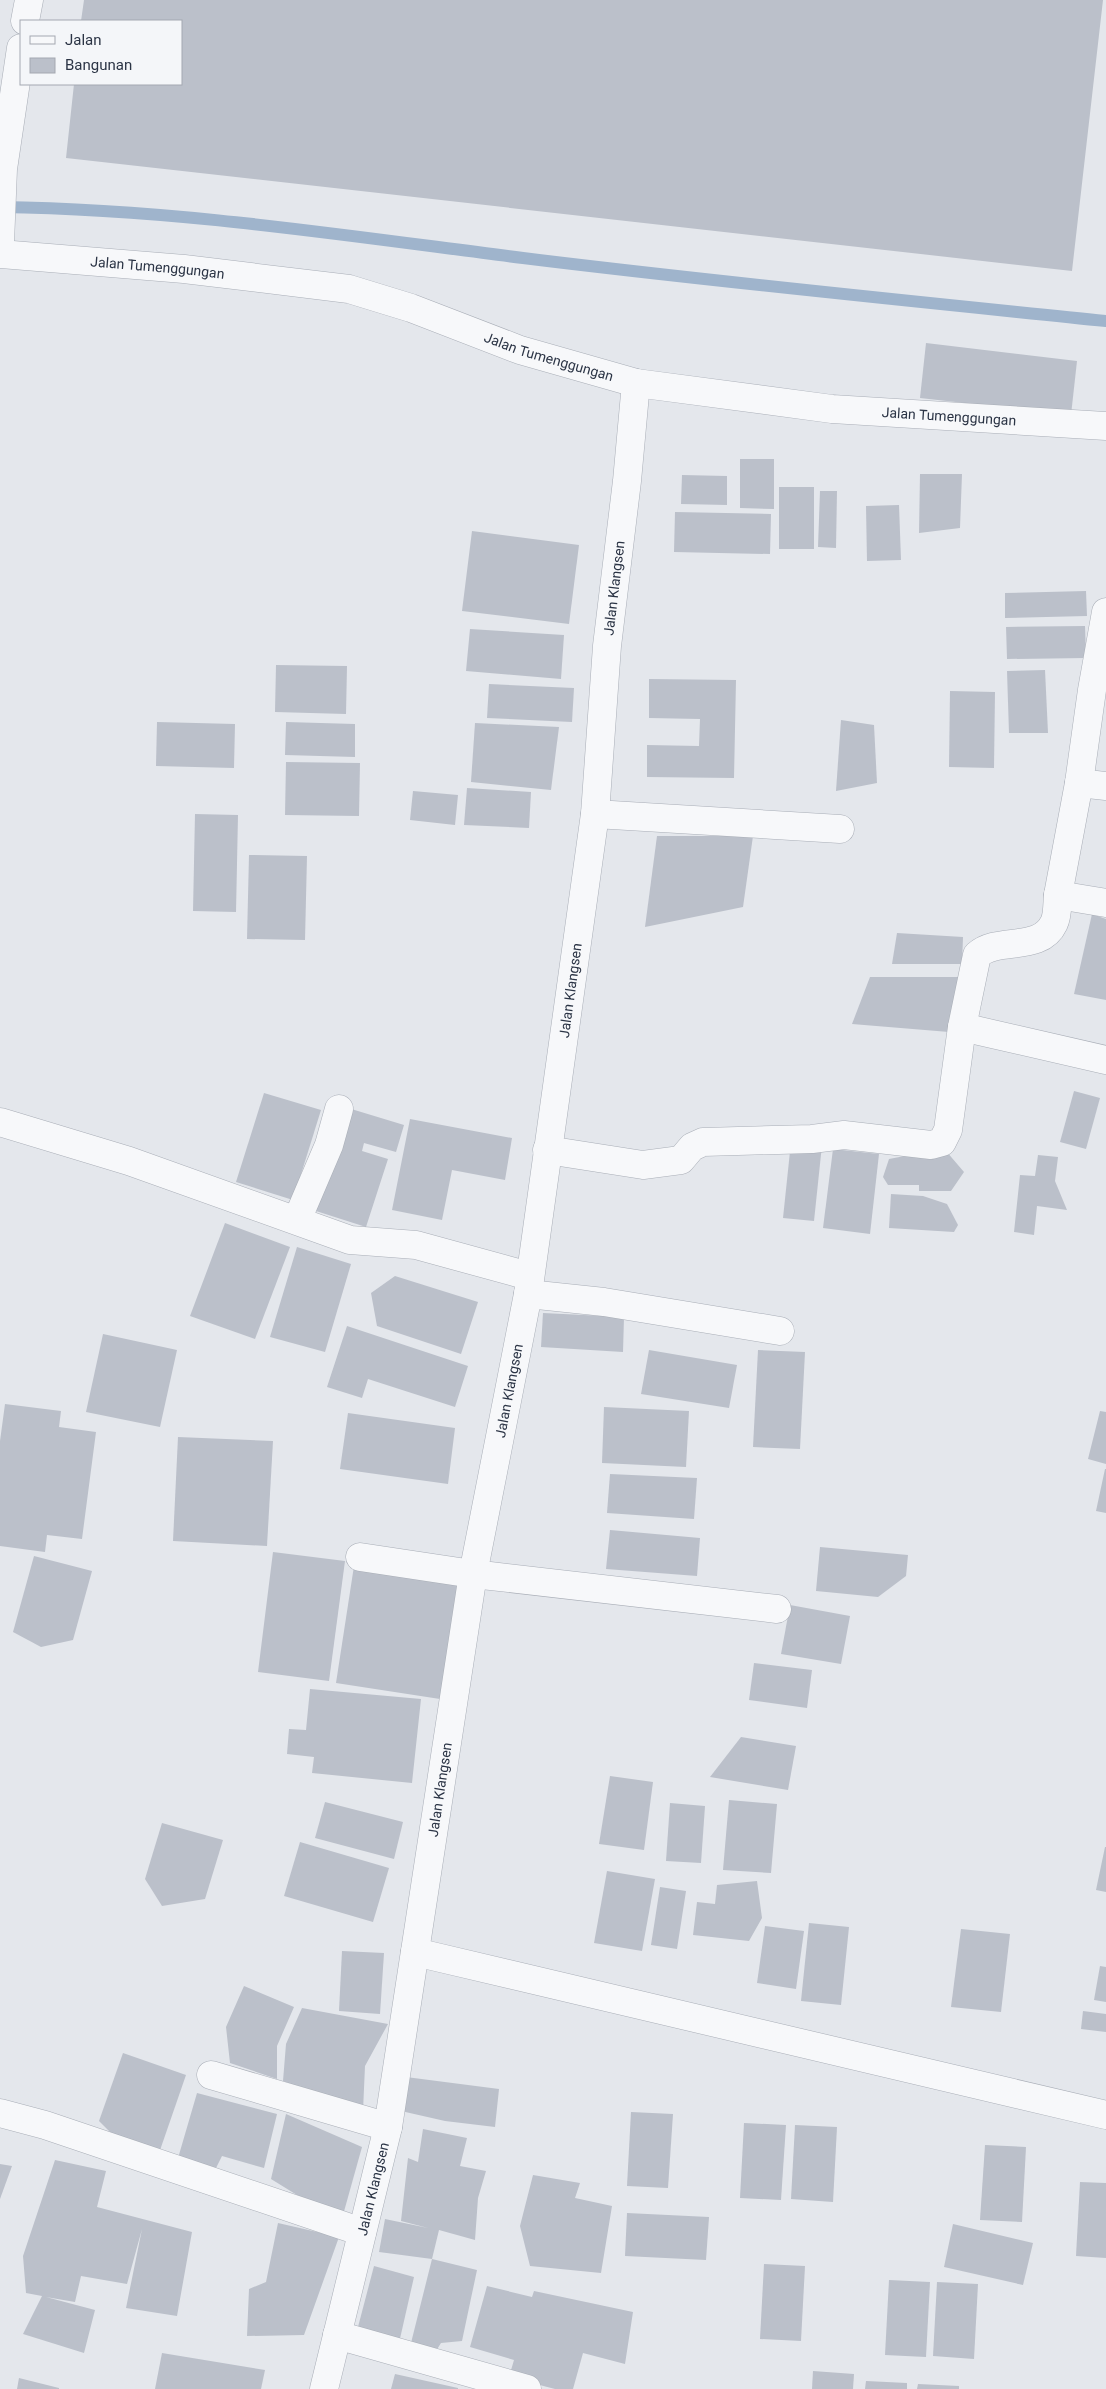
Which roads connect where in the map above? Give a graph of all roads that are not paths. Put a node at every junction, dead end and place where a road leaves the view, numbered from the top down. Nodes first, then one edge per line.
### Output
1 (29, 0) edge
2 (25, 20) edge
3 (20, 55) edge
4 (0, 243) edge
5 (636, 383) junction
6 (1106, 426) edge
7 (1106, 612) edge
8 (1079, 783) junction
9 (1106, 786) edge
10 (595, 814) junction
11 (840, 829) dead end
12 (1058, 895) junction
13 (1106, 903) edge
14 (962, 1027) junction
15 (1106, 1060) edge
16 (339, 1109) dead end
17 (0, 1122) edge
18 (547, 1150) junction
19 (297, 1220) junction
20 (529, 1285) junction
21 (780, 1331) dead end
22 (360, 1556) dead end
23 (473, 1574) junction
24 (777, 1609) dead end
25 (415, 1952) junction
26 (211, 2075) dead end
27 (0, 2113) edge
28 (1106, 2115) edge
29 (388, 2127) junction
30 (362, 2232) junction
31 (337, 2335) junction
32 (324, 2389) edge
33 (527, 2389) edge

1 - 2 street
3 - 4 street
4 - 5 street, Jalan Tumenggungan
5 - 6 street, Jalan Tumenggungan
5 - 10 street, Jalan Klangsen
7 - 8 street
8 - 9 street
8 - 12 street
10 - 11 street
10 - 18 street, Jalan Klangsen
12 - 13 street
12 - 14 street
14 - 15 street
14 - 18 street
16 - 19 street
17 - 19 street
18 - 20 street, Jalan Klangsen
19 - 20 street
20 - 21 street
20 - 23 street, Jalan Klangsen
22 - 23 street
23 - 24 street
23 - 25 street, Jalan Klangsen
25 - 28 street
25 - 29 street, Jalan Klangsen
26 - 29 street
27 - 30 street
29 - 30 street, Jalan Klangsen
30 - 31 street, Jalan Klangsen
31 - 32 street, Jalan Klangsen
31 - 33 street

